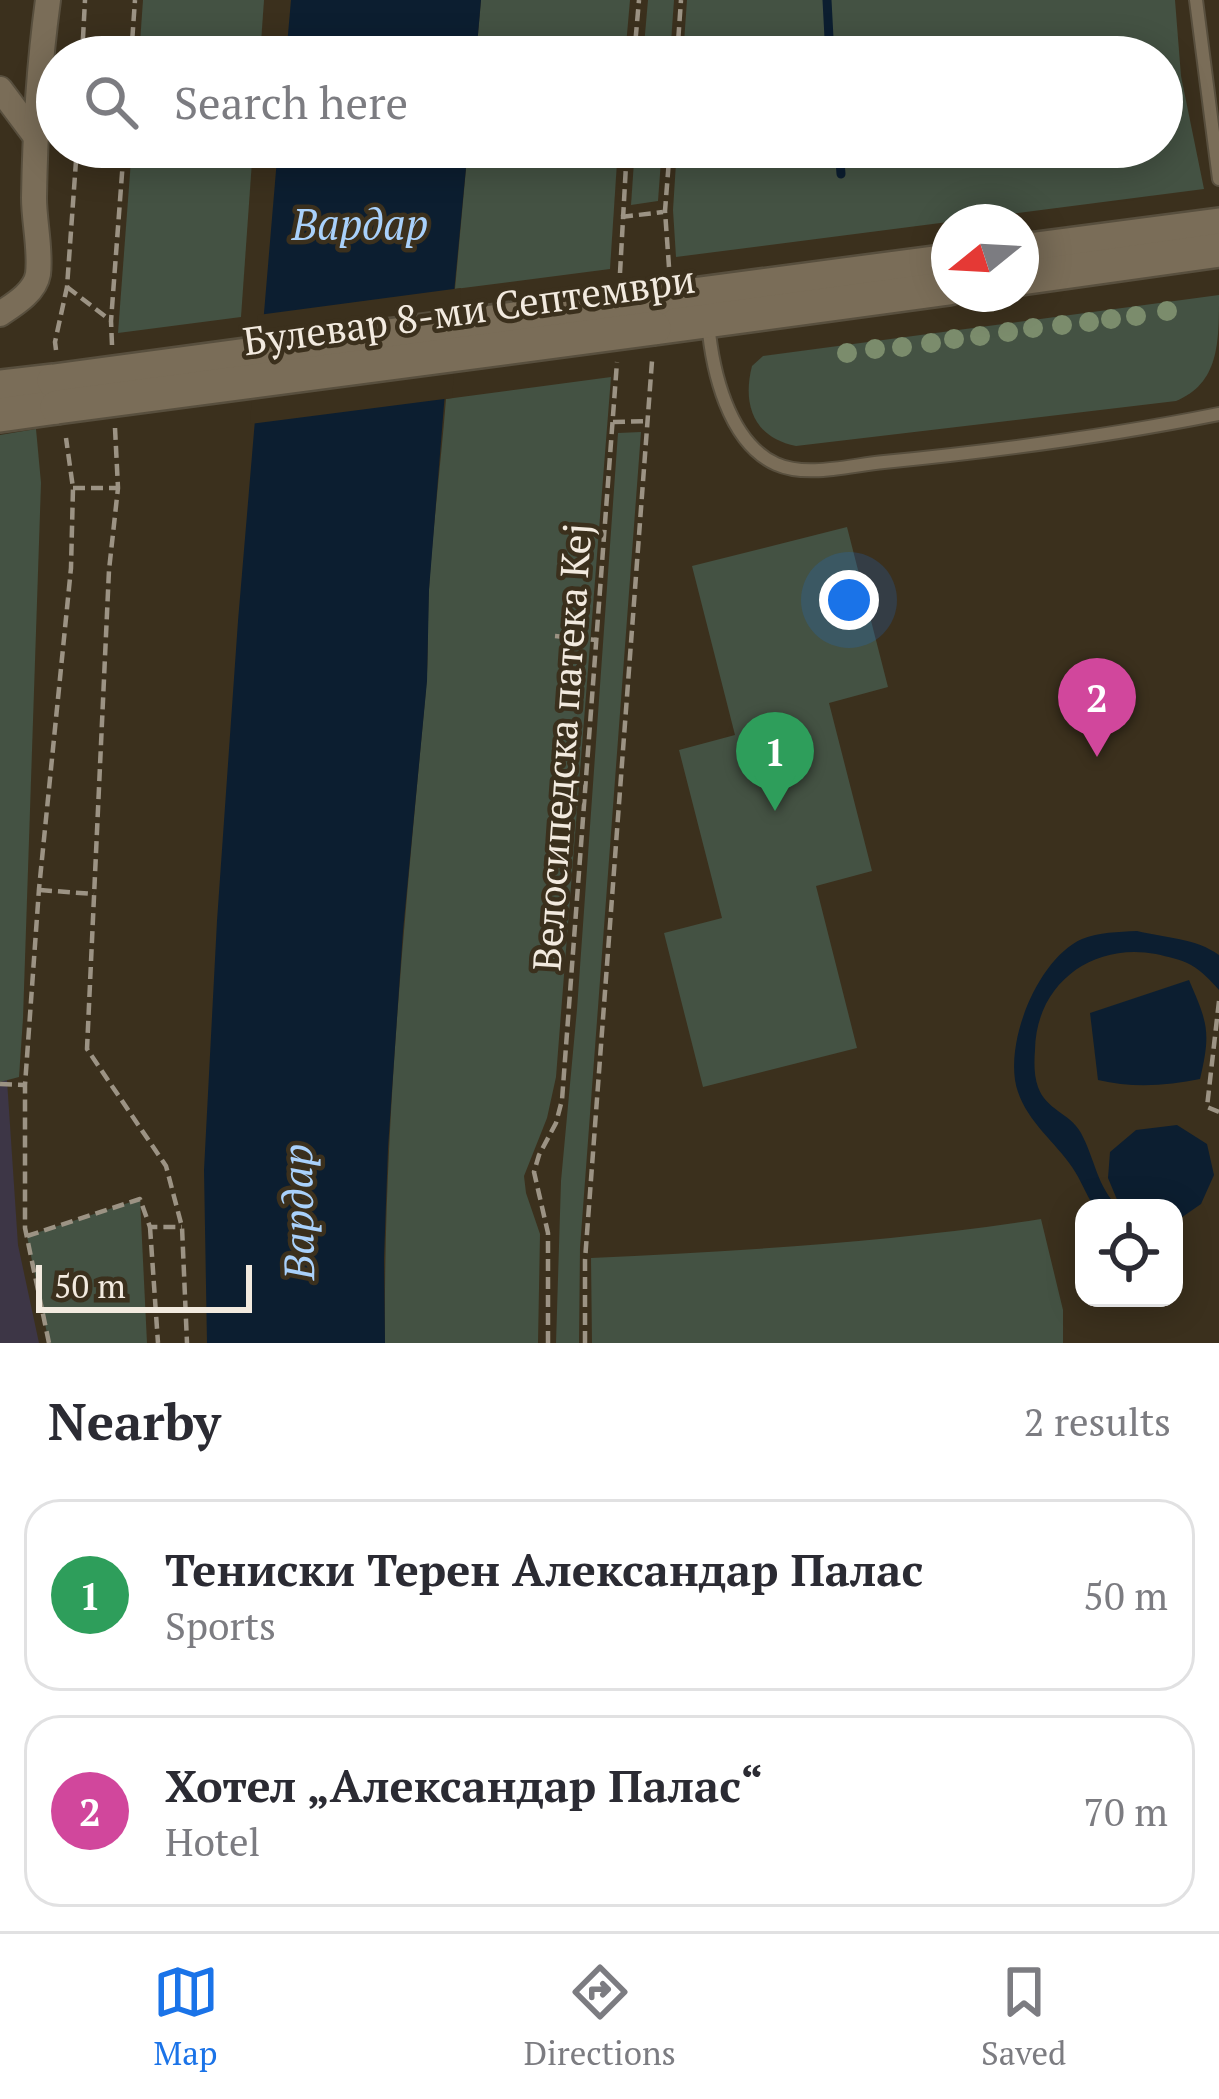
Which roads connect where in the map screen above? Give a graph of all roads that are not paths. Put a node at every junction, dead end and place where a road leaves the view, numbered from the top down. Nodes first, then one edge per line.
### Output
1 (48, 0) edge
2 (1196, 0) edge
3 (45, 36) edge
4 (1212, 69) edge
5 (0, 89) edge
6 (36, 137) joint
7 (1219, 179) edge
8 (1219, 225) edge
9 (1145, 248) junction
10 (1219, 250) edge
11 (1039, 251) edge
12 (931, 265) edge
13 (1039, 274) edge
14 (931, 290) edge
15 (0, 314) edge
16 (707, 321) junction
17 (654, 328) junction
18 (0, 387) edge
19 (56, 394) junction
20 (0, 415) edge
21 (1219, 415) edge

1 - 3 street
2 - 4 lane
4 - 7 lane
5 - 6 street
6 - 15 street
8 - 9 street
9 - 10 street
9 - 11 street
9 - 13 street
12 - 17 street, Булевар 8-ми Септември
14 - 16 street, Булевар 8-ми Септември
16 - 17 street, Булевар 8-ми Септември
16 - 21 lane
17 - 19 street, Булевар 8-ми Септември, bridge
18 - 19 street, Булевар 8-ми Септември
19 - 20 street, Булевар 8-ми Септември

